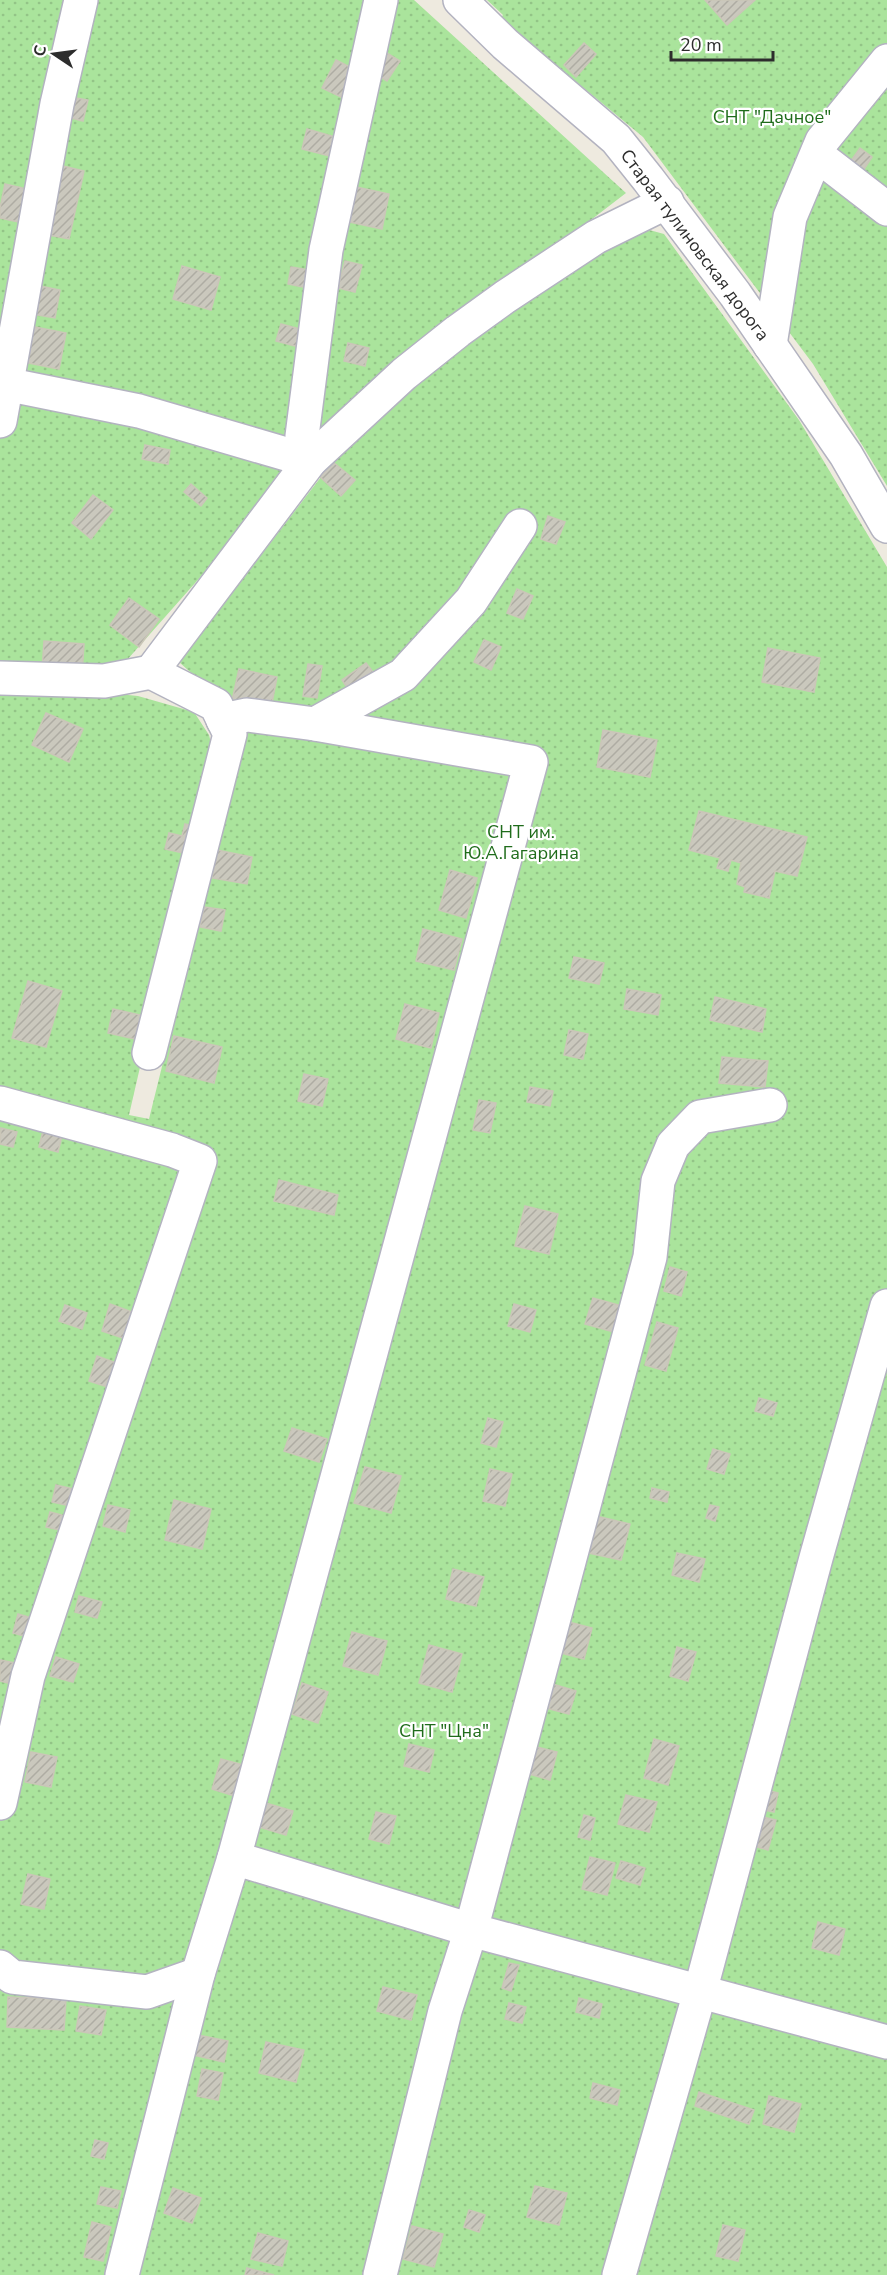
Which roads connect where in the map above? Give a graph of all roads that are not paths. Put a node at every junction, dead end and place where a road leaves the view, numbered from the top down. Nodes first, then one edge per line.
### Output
1 (81, 0) edge
2 (381, 0) edge
3 (460, 0) edge
4 (887, 61) edge
5 (817, 155) junction
6 (667, 202) junction
7 (887, 209) edge
8 (770, 345) junction
9 (3, 384) edge
10 (0, 421) edge
11 (310, 460) junction
12 (520, 526) dead end
13 (887, 526) edge
14 (152, 672) junction
15 (0, 678) edge
16 (223, 720) junction
17 (315, 724) junction
18 (149, 1053) dead end
19 (0, 1103) edge
20 (770, 1105) dead end
21 (887, 1306) edge
22 (0, 1803) edge
23 (234, 1858) junction
24 (471, 1930) junction
25 (0, 1967) edge
26 (198, 1974) junction
27 (700, 1992) junction
28 (887, 2042) edge
29 (122, 2275) edge
30 (380, 2275) edge
31 (619, 2275) edge

1 - 9 street
2 - 11 street
3 - 6 street, Старая тулиновская дорога
4 - 5 street
5 - 7 street
5 - 8 street
6 - 8 street, Старая тулиновская дорога
6 - 11 street
8 - 13 street, Старая тулиновская дорога
9 - 10 street
9 - 11 street
11 - 14 street
12 - 17 street
14 - 15 street
14 - 16 street
16 - 17 street
16 - 18 street
17 - 23 street
19 - 22 street
20 - 24 street
21 - 27 street
23 - 24 street
23 - 26 street
24 - 27 street
24 - 30 street
25 - 26 street
26 - 29 street
27 - 28 street
27 - 31 street

